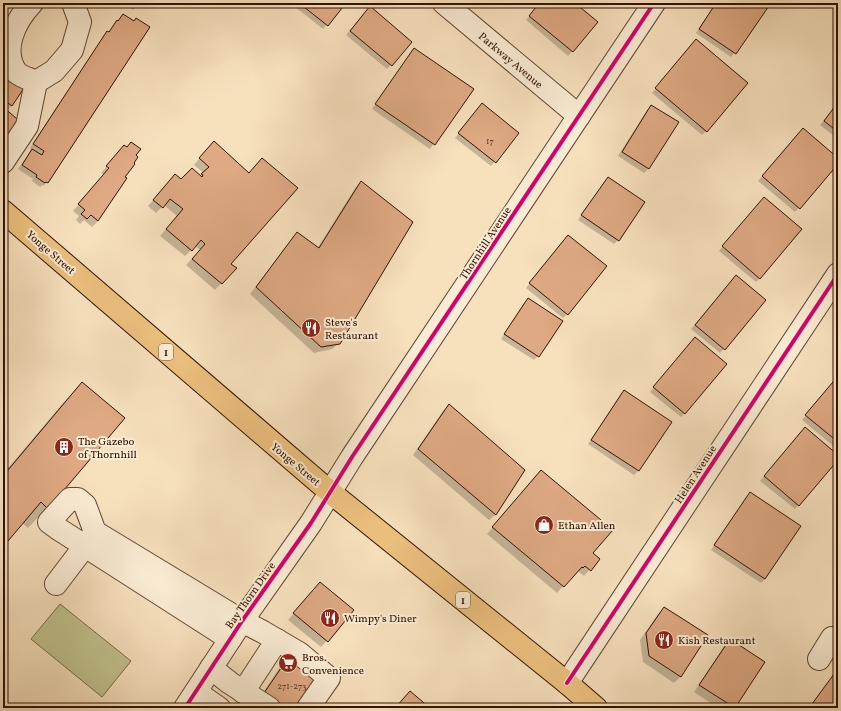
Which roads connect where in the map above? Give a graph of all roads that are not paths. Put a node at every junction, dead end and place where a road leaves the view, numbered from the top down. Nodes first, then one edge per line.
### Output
1 (32, 3) edge
2 (73, 3) edge
3 (444, 3) edge
4 (654, 3) edge
5 (36, 82) junction
6 (579, 116) junction
7 (3, 162) edge
8 (3, 211) edge
9 (838, 274) edge
10 (330, 492) junction
11 (56, 584) dead end
12 (236, 630) junction
13 (276, 640) junction
14 (838, 642) edge
15 (819, 659) dead end
16 (211, 668) junction
17 (567, 683) junction
18 (243, 692) junction
19 (190, 700) edge
20 (218, 708) edge
21 (269, 708) edge
22 (308, 708) edge
23 (596, 708) edge

1 - 5 street
2 - 5 street
3 - 6 street, Parkway Avenue
4 - 6 street, Thornhill Avenue
5 - 7 street
6 - 10 street, Thornhill Avenue
8 - 10 main road, Yonge Street / 1
9 - 17 street, Helen Avenue
10 - 12 street, Bay Thorn Drive
10 - 17 main road, Yonge Street / 1
11 - 12 street
12 - 13 street
12 - 16 street, Bay Thorn Drive
13 - 18 street
13 - 22 street
14 - 15 street
16 - 18 street
16 - 19 street, Bay Thorn Drive
17 - 23 main road, Yonge Street / 1
18 - 21 street
19 - 20 street

